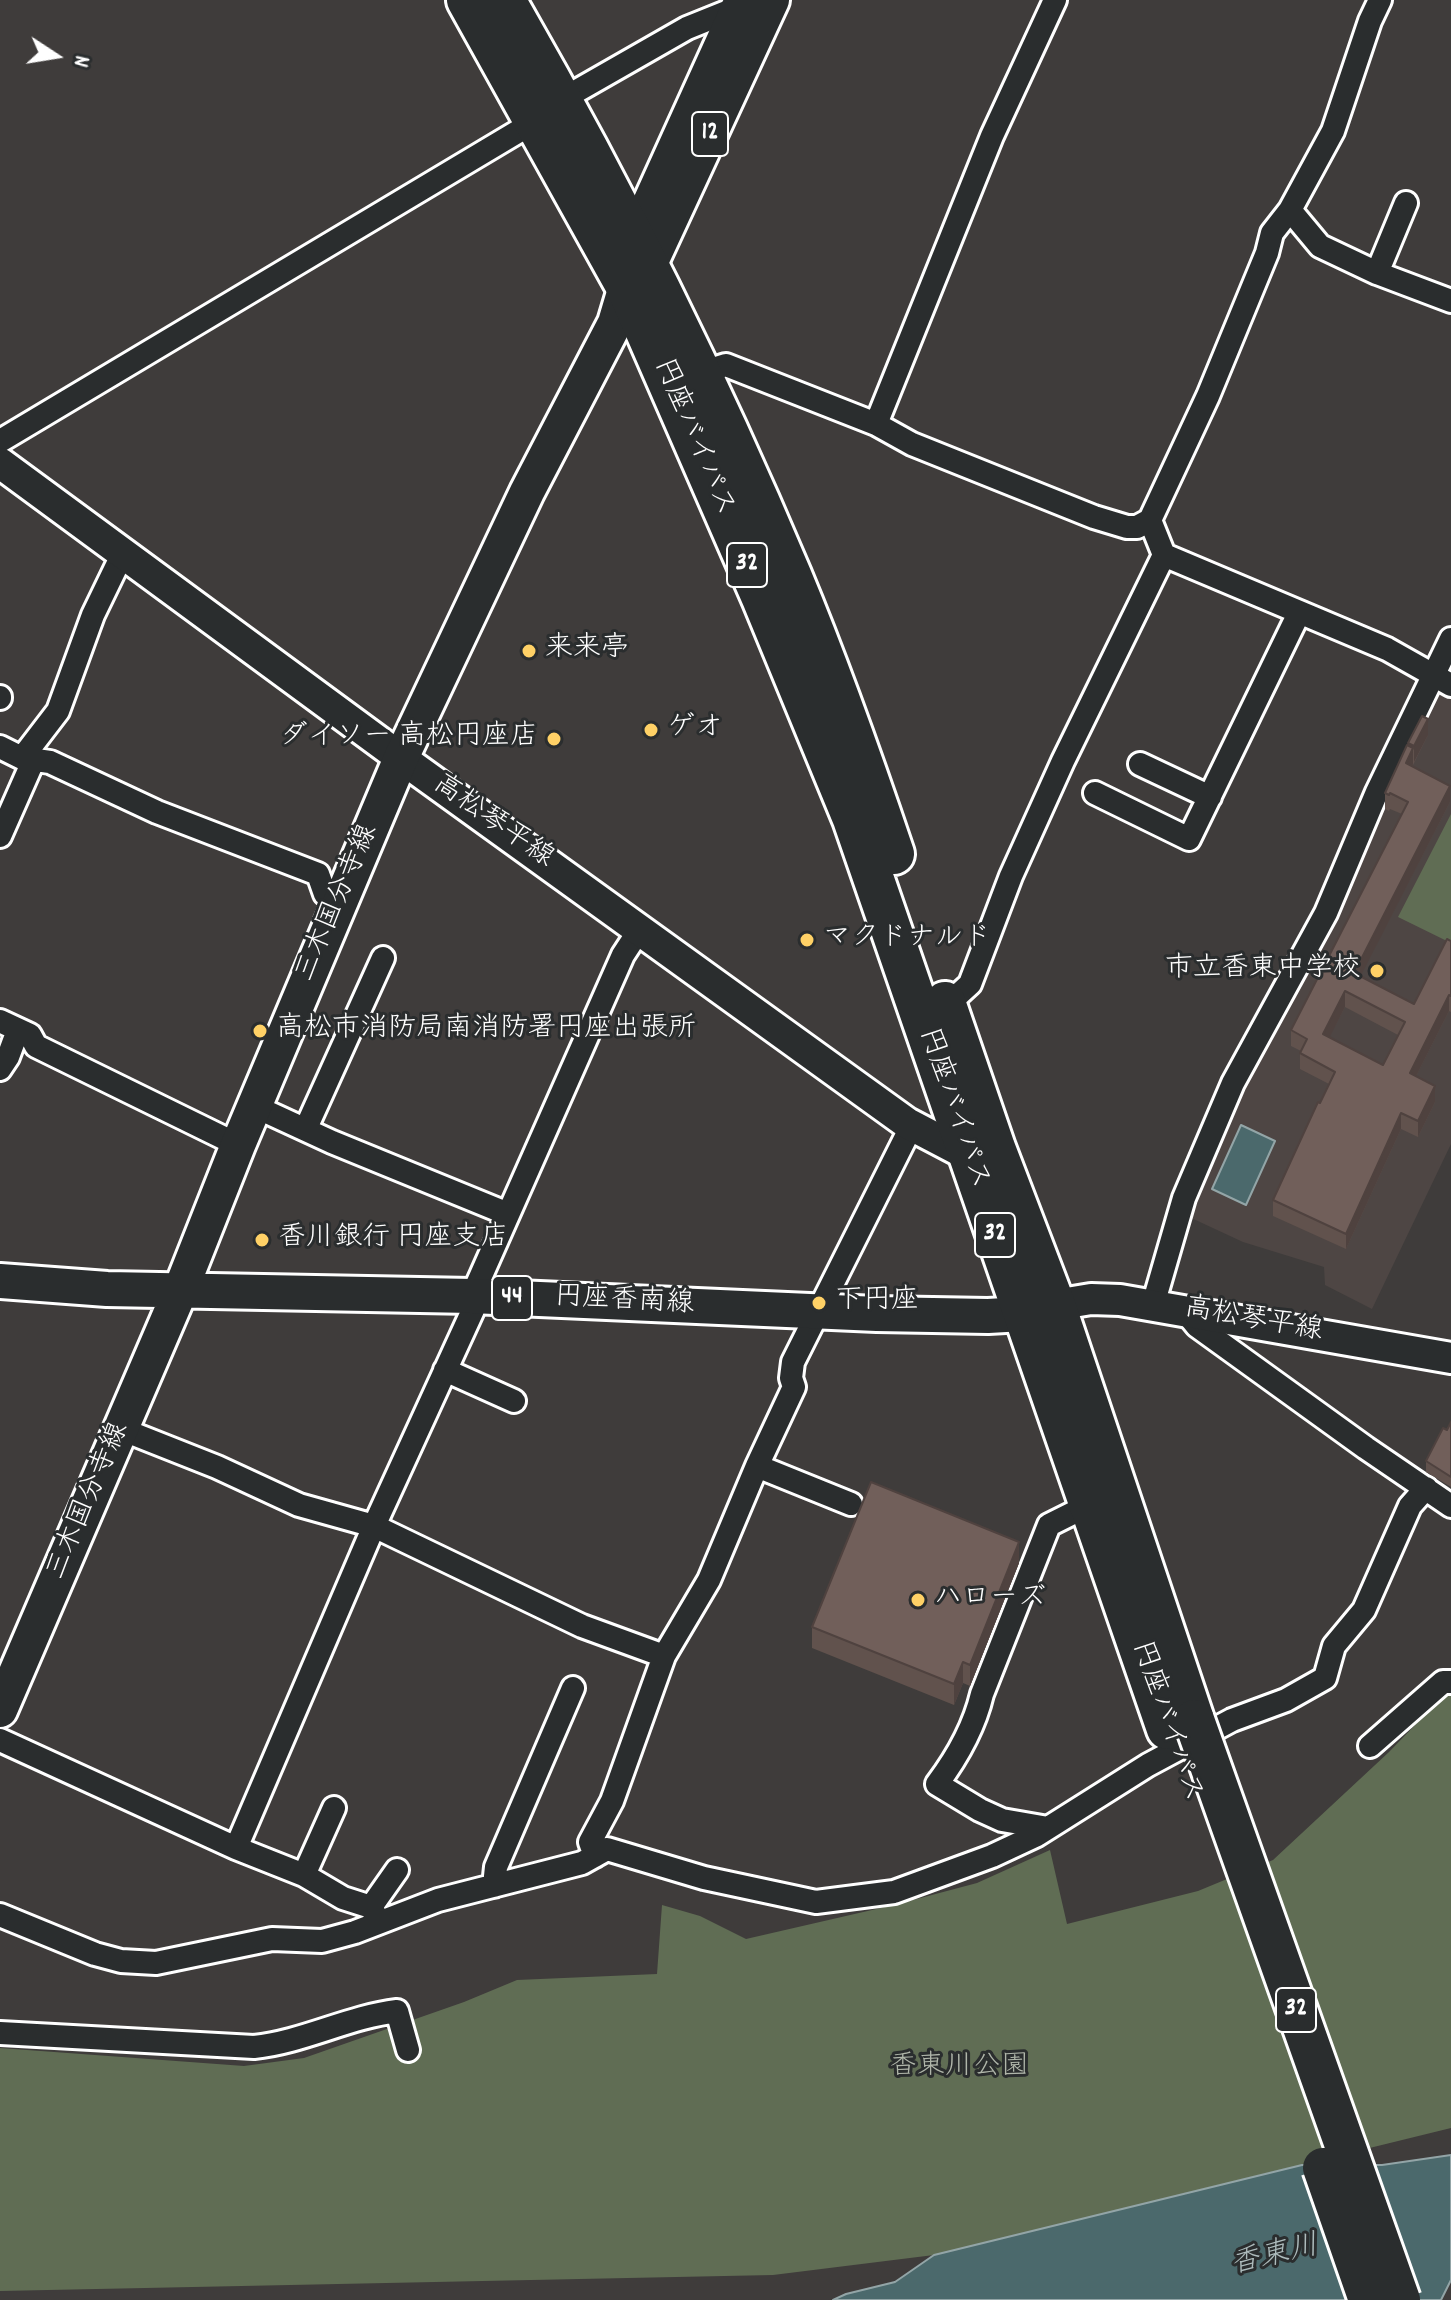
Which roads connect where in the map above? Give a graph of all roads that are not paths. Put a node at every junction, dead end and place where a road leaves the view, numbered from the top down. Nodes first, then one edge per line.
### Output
1 (467, 0) edge
2 (505, 0) edge
3 (772, 0) edge
4 (1055, 0) edge
5 (1380, 0) edge
6 (740, 3) edge
7 (548, 111) junction
8 (1406, 203) dead end
9 (1290, 210) junction
10 (636, 264) junction
11 (1377, 273) junction
12 (1451, 301) edge
13 (700, 373) junction
14 (876, 424) junction
15 (0, 441) edge
16 (0, 463) edge
17 (1150, 520) junction
18 (123, 553) junction
19 (1164, 555) junction
20 (1299, 613) junction
21 (1451, 639) edge
22 (1442, 680) edge
23 (0, 747) edge
24 (28, 758) junction
25 (401, 758) junction
26 (1140, 764) dead end
27 (1095, 793) dead end
28 (1210, 797) junction
29 (0, 836) edge
30 (339, 902) junction
31 (640, 929) junction
32 (383, 958) dead end
33 (946, 1006) junction
34 (9, 1025) edge
35 (0, 1069) edge
36 (254, 1106) junction
37 (912, 1125) junction
38 (306, 1128) junction
39 (238, 1145) junction
40 (981, 1152) junction
41 (508, 1214) junction
42 (0, 1281) edge
43 (181, 1289) junction
44 (472, 1296) junction
45 (1153, 1305) junction
46 (1039, 1309) junction
47 (1184, 1310) junction
48 (819, 1312) junction
49 (1451, 1358) edge
50 (445, 1370) junction
51 (514, 1401) dead end
52 (121, 1429) junction
53 (757, 1466) junction
54 (1426, 1488) junction
55 (851, 1504) dead end
56 (1089, 1505) junction
57 (1451, 1506) edge
58 (374, 1526) junction
59 (664, 1656) junction
60 (1451, 1682) edge
61 (573, 1688) dead end
62 (0, 1710) edge
63 (1180, 1724) junction
64 (0, 1740) edge
65 (1370, 1746) dead end
66 (334, 1808) dead end
67 (1048, 1828) junction
68 (236, 1848) junction
69 (595, 1856) junction
70 (397, 1870) dead end
71 (304, 1875) junction
72 (494, 1886) junction
73 (375, 1914) junction
74 (0, 1915) edge
75 (0, 2033) edge
76 (408, 2050) dead end
77 (1369, 2300) edge
78 (1400, 2300) edge

1 - 7 highway, 円座バイパス / 32
2 - 7 highway, 円座バイパス / 32
3 - 10 main road, 三木国分寺線 / 12
4 - 14 street
5 - 9 street
6 - 7 street
6 - 10 main road, 三木国分寺線 / 12
7 - 10 highway, 円座バイパス / 32
7 - 15 street
8 - 11 street
9 - 11 street
9 - 17 street
10 - 13 highway, 円座バイパス / 32
10 - 25 main road, 三木国分寺線 / 12
10 - 40 highway, 円座バイパス / 32
11 - 12 street
13 - 14 street
13 - 33 highway, 円座バイパス / 32
14 - 17 street
16 - 18 main road, 高松琴平線
17 - 19 street
18 - 24 street
18 - 25 main road, 高松琴平線
19 - 20 street
19 - 33 street
20 - 22 street
20 - 28 street
21 - 22 street
22 - 45 street
23 - 24 street
24 - 29 street
24 - 30 street
25 - 30 main road, 三木国分寺線 / 12
25 - 31 main road, 高松琴平線
26 - 28 street
27 - 28 street
30 - 36 main road, 三木国分寺線 / 12
31 - 37 main road, 高松琴平線
31 - 41 street
32 - 38 street
33 - 40 highway, 円座バイパス / 32
34 - 35 street
34 - 39 street
36 - 38 street
36 - 39 main road, 三木国分寺線 / 12
37 - 40 main road, 高松琴平線
37 - 48 street
38 - 41 street
39 - 43 main road, 三木国分寺線 / 12
40 - 46 highway, 円座バイパス / 32
41 - 44 street
42 - 43 main road, 円座香南線 / 44
43 - 44 main road, 円座香南線 / 44
43 - 52 main road, 三木国分寺線 / 12
44 - 48 main road, 円座香南線 / 44
44 - 50 street
45 - 46 main road, 高松琴平線
45 - 47 main road, 高松琴平線
46 - 48 main road, 円座香南線 / 44
46 - 56 highway, 円座バイパス / 32
46 - 63 highway, 円座バイパス / 32
47 - 49 main road, 高松琴平線
47 - 54 street
48 - 53 street
50 - 51 street
50 - 58 street
52 - 58 street
52 - 62 main road, 三木国分寺線 / 12
53 - 55 street
53 - 59 street
54 - 57 street
54 - 67 street
56 - 63 highway, 円座バイパス / 32
56 - 67 street
58 - 59 street
58 - 68 street
59 - 69 street
60 - 65 street
61 - 72 street
63 - 77 highway, 円座バイパス / 32, bridge
63 - 78 highway, 円座バイパス / 32, bridge
64 - 68 street
66 - 71 street
67 - 69 street
68 - 71 street
69 - 72 street
70 - 73 street
71 - 73 street
72 - 73 street
73 - 74 street
75 - 76 street

